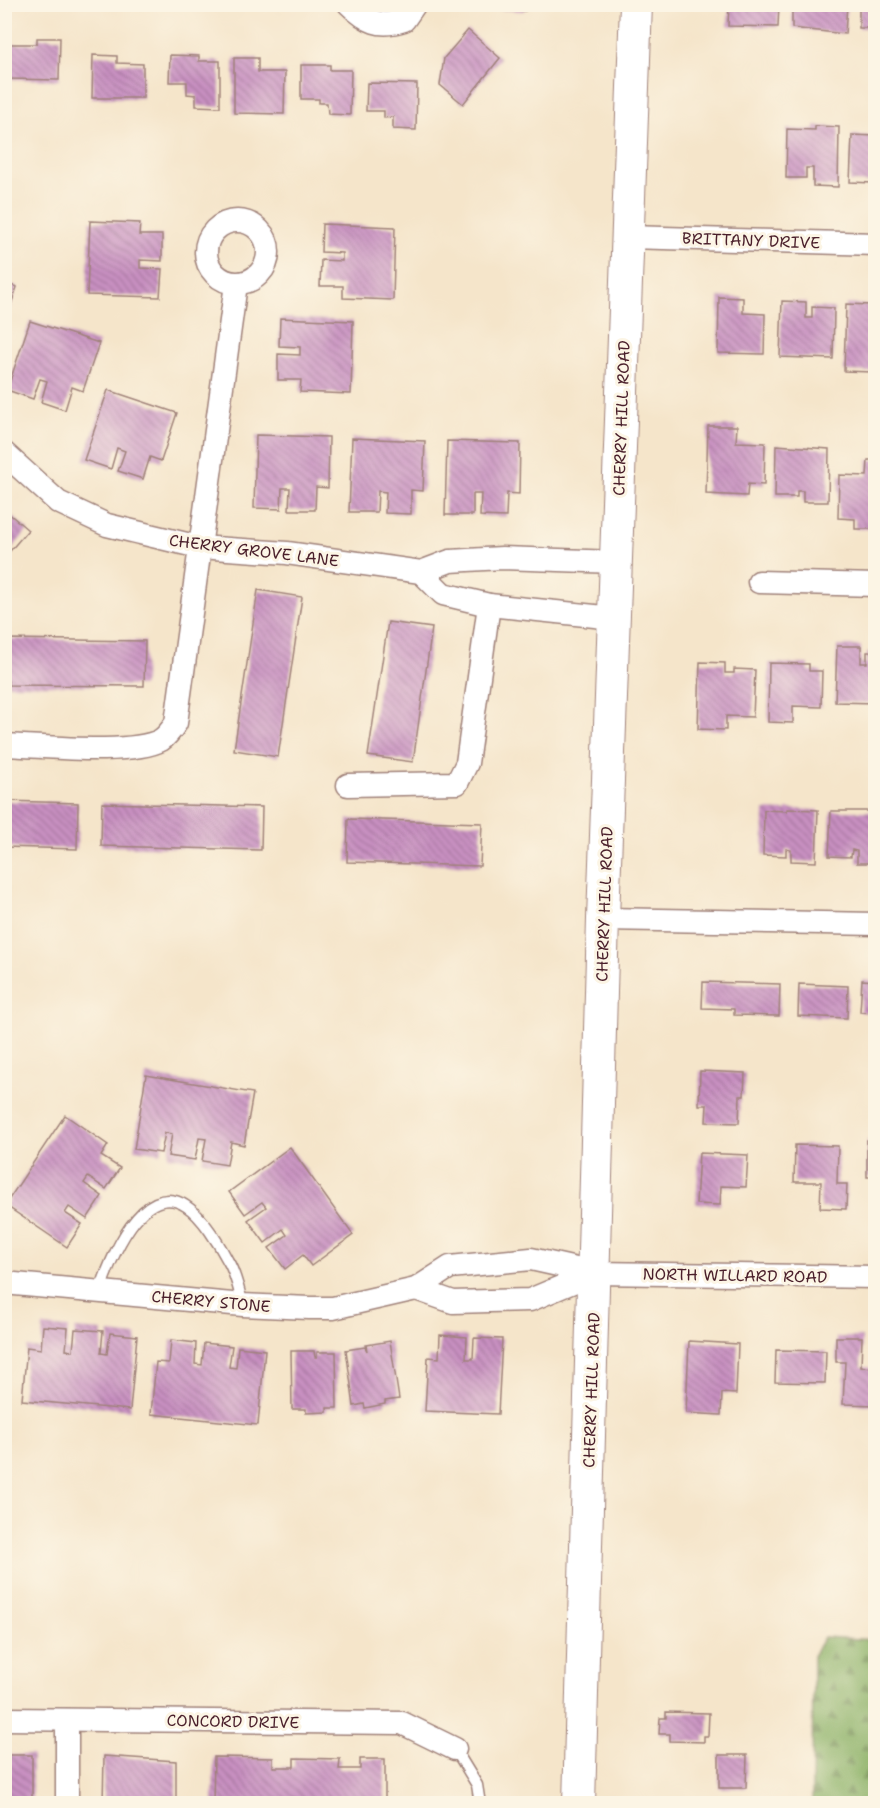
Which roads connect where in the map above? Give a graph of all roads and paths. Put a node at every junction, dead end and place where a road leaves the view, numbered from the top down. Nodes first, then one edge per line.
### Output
1 (349, 4) edge
2 (636, 4) edge
3 (409, 12) edge
4 (627, 237) junction
5 (876, 244) edge
6 (236, 284) dead end
7 (4, 453) edge
8 (199, 547) junction
9 (616, 562) junction
10 (421, 572) junction
11 (759, 582) dead end
12 (876, 585) edge
13 (489, 605) junction
14 (614, 618) junction
15 (4, 745) edge
16 (348, 785) dead end
17 (603, 919) junction
18 (876, 924) edge
19 (594, 1274) junction
20 (876, 1277) edge
21 (4, 1283) edge
22 (416, 1289) junction
23 (100, 1291) junction
24 (243, 1305) junction
25 (4, 1719) edge
26 (68, 1720) junction
27 (455, 1749) joint
28 (67, 1803) edge
29 (480, 1803) edge
30 (579, 1803) edge

1 - 3 street
2 - 4 main road, CHERRY HILL ROAD
4 - 5 street, BRITTANY DRIVE
4 - 9 main road, CHERRY HILL ROAD
6 - 8 street
7 - 8 street, CHERRY GROVE LANE
8 - 10 street, CHERRY GROVE LANE
8 - 15 street
9 - 10 street, CHERRY GROVE LANE
9 - 14 main road, CHERRY HILL ROAD
10 - 13 street
11 - 12 street
13 - 14 street
13 - 16 street
14 - 17 main road, CHERRY HILL ROAD
17 - 18 street
17 - 19 main road, CHERRY HILL ROAD
19 - 20 street, NORTH WILLARD ROAD
19 - 22 street
19 - 22 street, CHERRY STONE
19 - 30 main road, CHERRY HILL ROAD
21 - 23 street, CHERRY STONE
22 - 24 street, CHERRY STONE
23 - 24 street, CHERRY STONE
23 - 24 lane
25 - 26 street, CONCORD DRIVE
26 - 27 street, CONCORD DRIVE
26 - 28 street
27 - 29 lane

